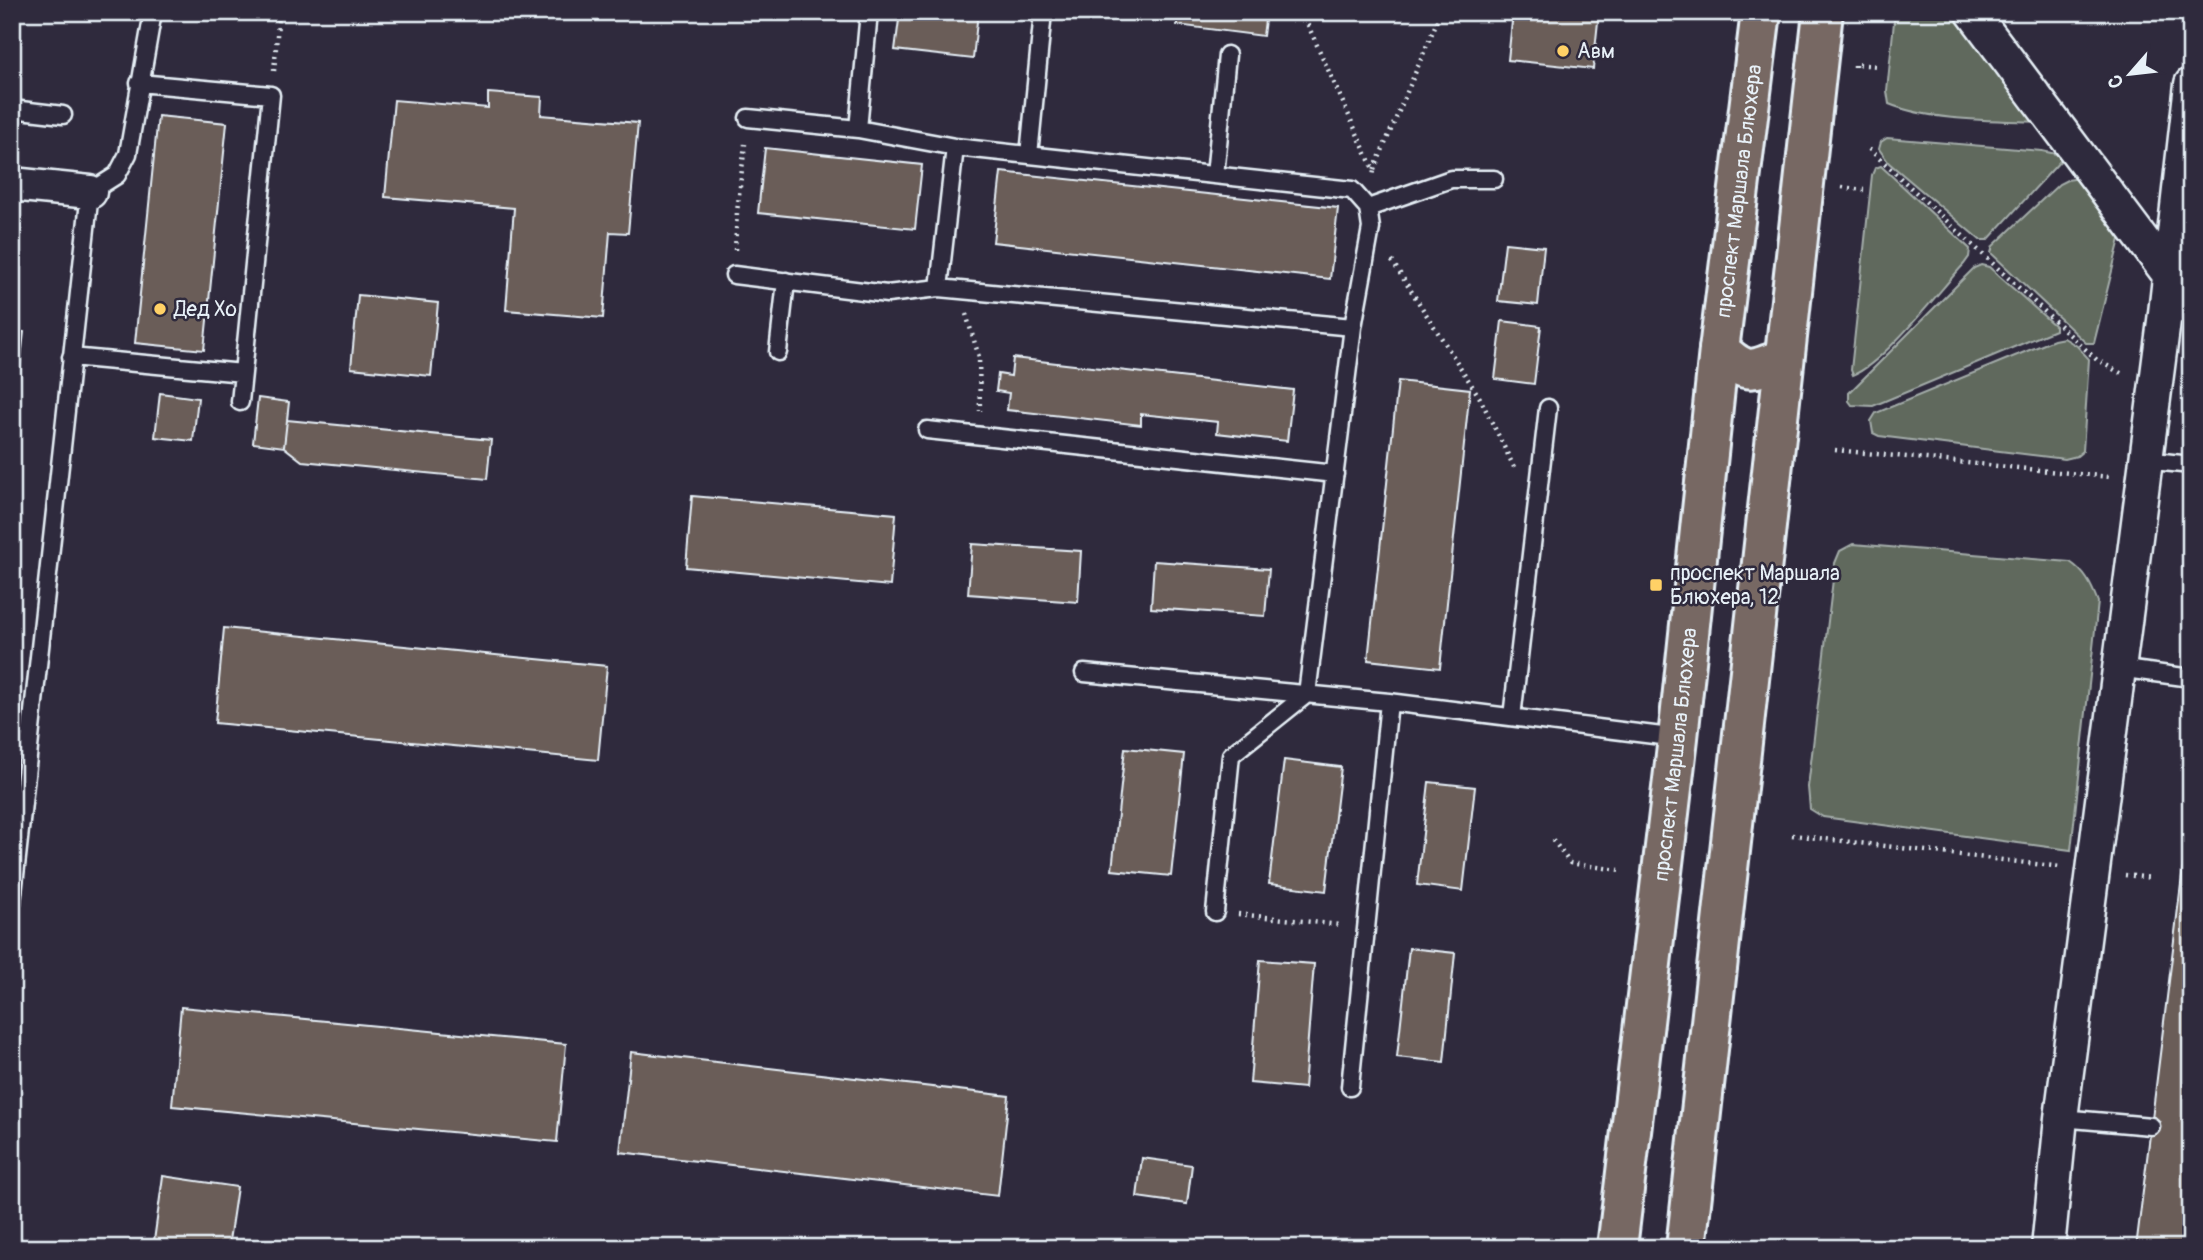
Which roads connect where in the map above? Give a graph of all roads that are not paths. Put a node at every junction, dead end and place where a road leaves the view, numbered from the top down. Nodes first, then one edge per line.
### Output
1 (153, 12) edge
2 (869, 12) edge
3 (1043, 12) edge
4 (1762, 12) edge
5 (1823, 12) edge
6 (1972, 12) edge
7 (1227, 55) dead end
8 (139, 83) junction
9 (2191, 83) edge
10 (12, 109) edge
11 (64, 115) dead end
12 (748, 118) road end
13 (858, 129) junction
14 (955, 147) junction
15 (1029, 155) junction
16 (1215, 175) junction
17 (1494, 179) dead end
18 (12, 184) edge
19 (90, 192) junction
20 (1368, 208) junction
21 (734, 275) road end
22 (2169, 275) junction
23 (786, 281) junction
24 (939, 288) junction
25 (2178, 314) edge
26 (1353, 327) junction
27 (1719, 350) junction
28 (778, 352) dead end
29 (71, 357) junction
30 (1784, 358) junction
31 (243, 373) junction
32 (240, 402) dead end
33 (1548, 408) dead end
34 (926, 430) dead end
35 (2191, 465) edge
36 (2144, 470) junction
37 (1335, 474) junction
38 (2118, 668) junction
39 (1084, 673) dead end
40 (2191, 678) edge
41 (1307, 694) junction
42 (1389, 702) junction
43 (1511, 717) junction
44 (1678, 738) junction
45 (12, 903) edge
46 (1216, 912) road end
47 (1350, 1087) dead end
48 (2061, 1118) junction
49 (2151, 1126) dead end
50 (1617, 1248) edge
51 (1686, 1248) edge
52 (2048, 1248) edge

1 - 8 lane
2 - 13 lane
3 - 15 lane
4 - 27 main road, проспект Маршала Блюхера
5 - 30 main road
6 - 22 street
7 - 16 lane
8 - 19 lane
8 - 31 lane
9 - 22 street
10 - 11 lane
12 - 13 lane
13 - 14 lane
14 - 15 lane
14 - 24 lane
15 - 16 lane
16 - 20 lane
17 - 20 lane
18 - 19 street
19 - 29 lane
20 - 26 lane
21 - 23 lane
22 - 25 street
23 - 24 lane
23 - 28 lane
24 - 26 lane
25 - 36 street
26 - 37 lane
27 - 30 main road
27 - 44 main road, проспект Маршала Блюхера
29 - 31 lane
29 - 45 lane
30 - 51 main road
31 - 32 lane
33 - 43 lane
34 - 37 lane
35 - 36 lane
36 - 38 street
37 - 41 lane
38 - 40 lane
38 - 48 street
39 - 41 lane
41 - 42 lane
41 - 46 lane
42 - 43 lane
42 - 47 lane
43 - 44 lane
44 - 50 main road, проспект Маршала Блюхера
48 - 49 lane
48 - 52 street

